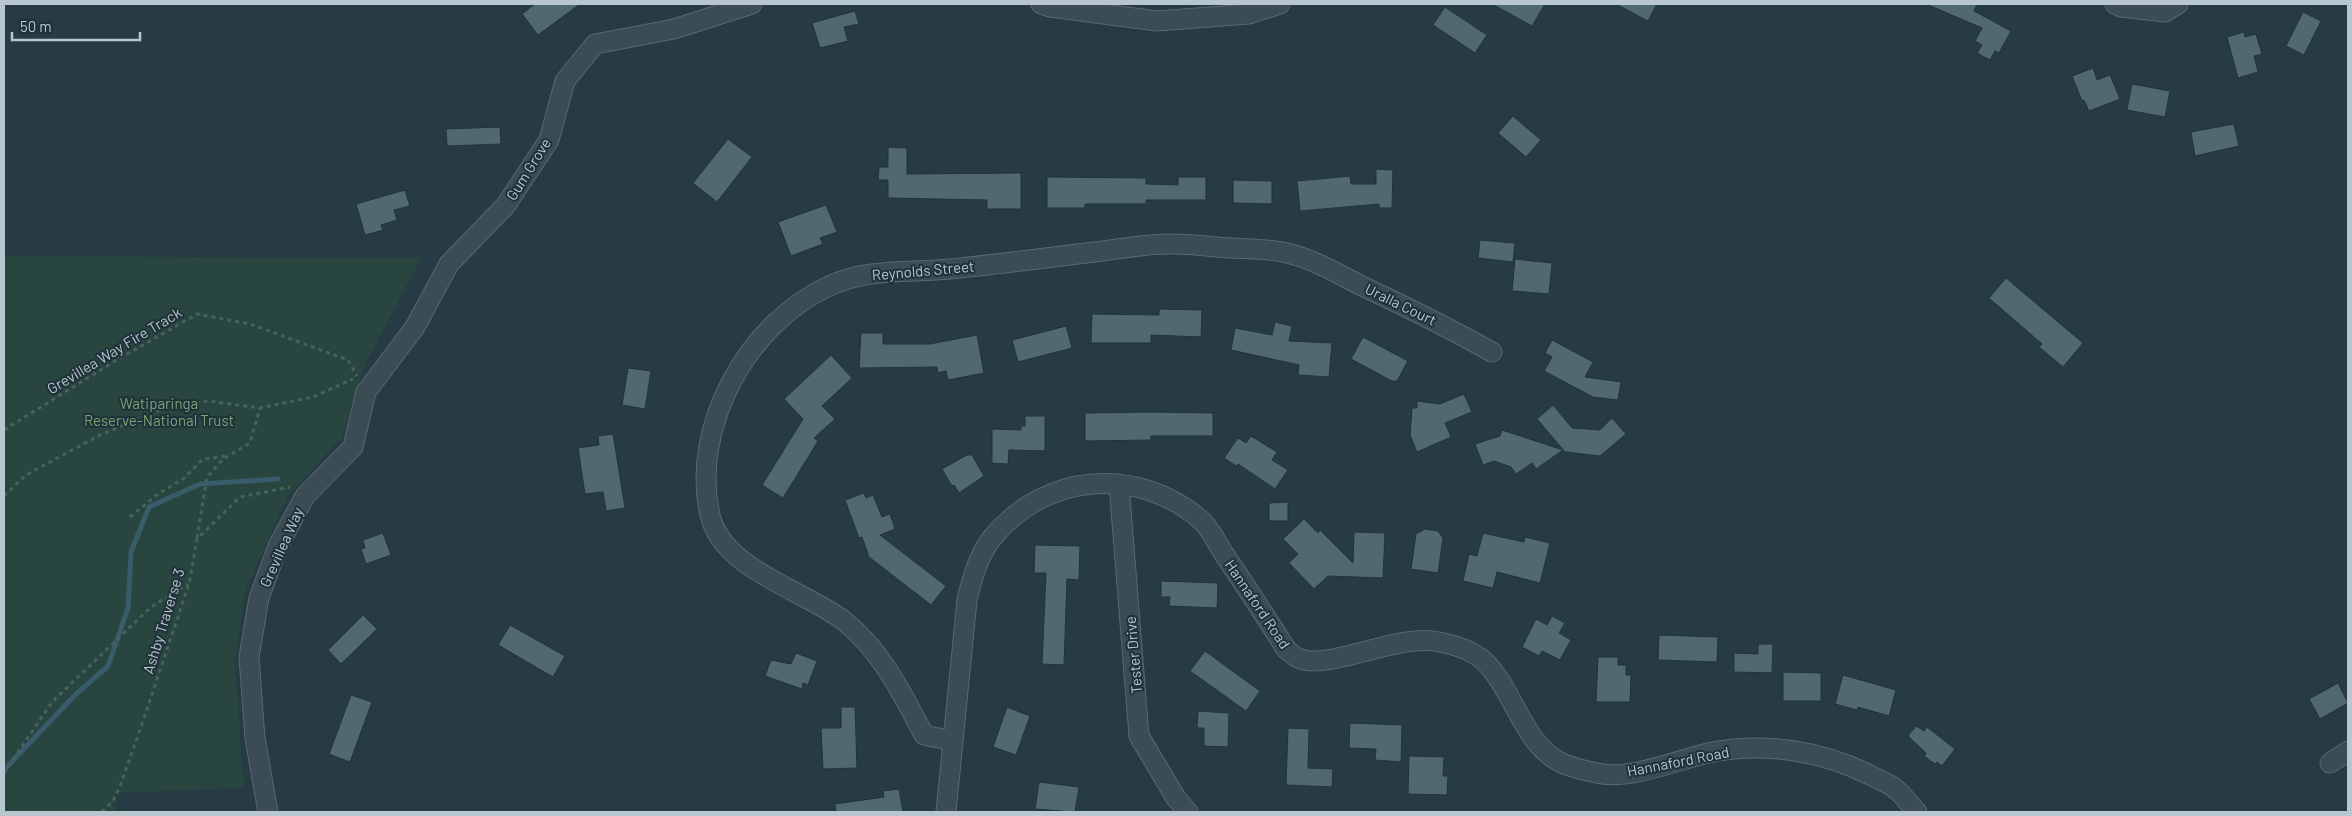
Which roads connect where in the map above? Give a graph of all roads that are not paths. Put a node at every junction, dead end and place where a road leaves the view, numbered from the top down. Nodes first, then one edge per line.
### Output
1 (752, 4) edge
2 (1040, 4) edge
3 (1280, 4) edge
4 (2115, 4) edge
5 (2178, 4) edge
6 (1308, 259) joint
7 (1492, 352) dead end
8 (362, 385) joint
9 (1119, 484) junction
10 (952, 741) junction
11 (2348, 751) edge
12 (2330, 762) dead end
13 (268, 812) edge
14 (946, 812) edge
15 (1188, 812) edge
16 (1916, 812) edge

1 - 8 street, Gum Grove
2 - 3 street
4 - 5 street
6 - 7 street, Uralla Court
6 - 10 street, Reynolds Street
8 - 13 street, Grevillea Way
9 - 10 street, Hannaford Road
9 - 15 street, Tester Drive
9 - 16 street, Hannaford Road
10 - 14 street, Hannaford Road
11 - 12 street

